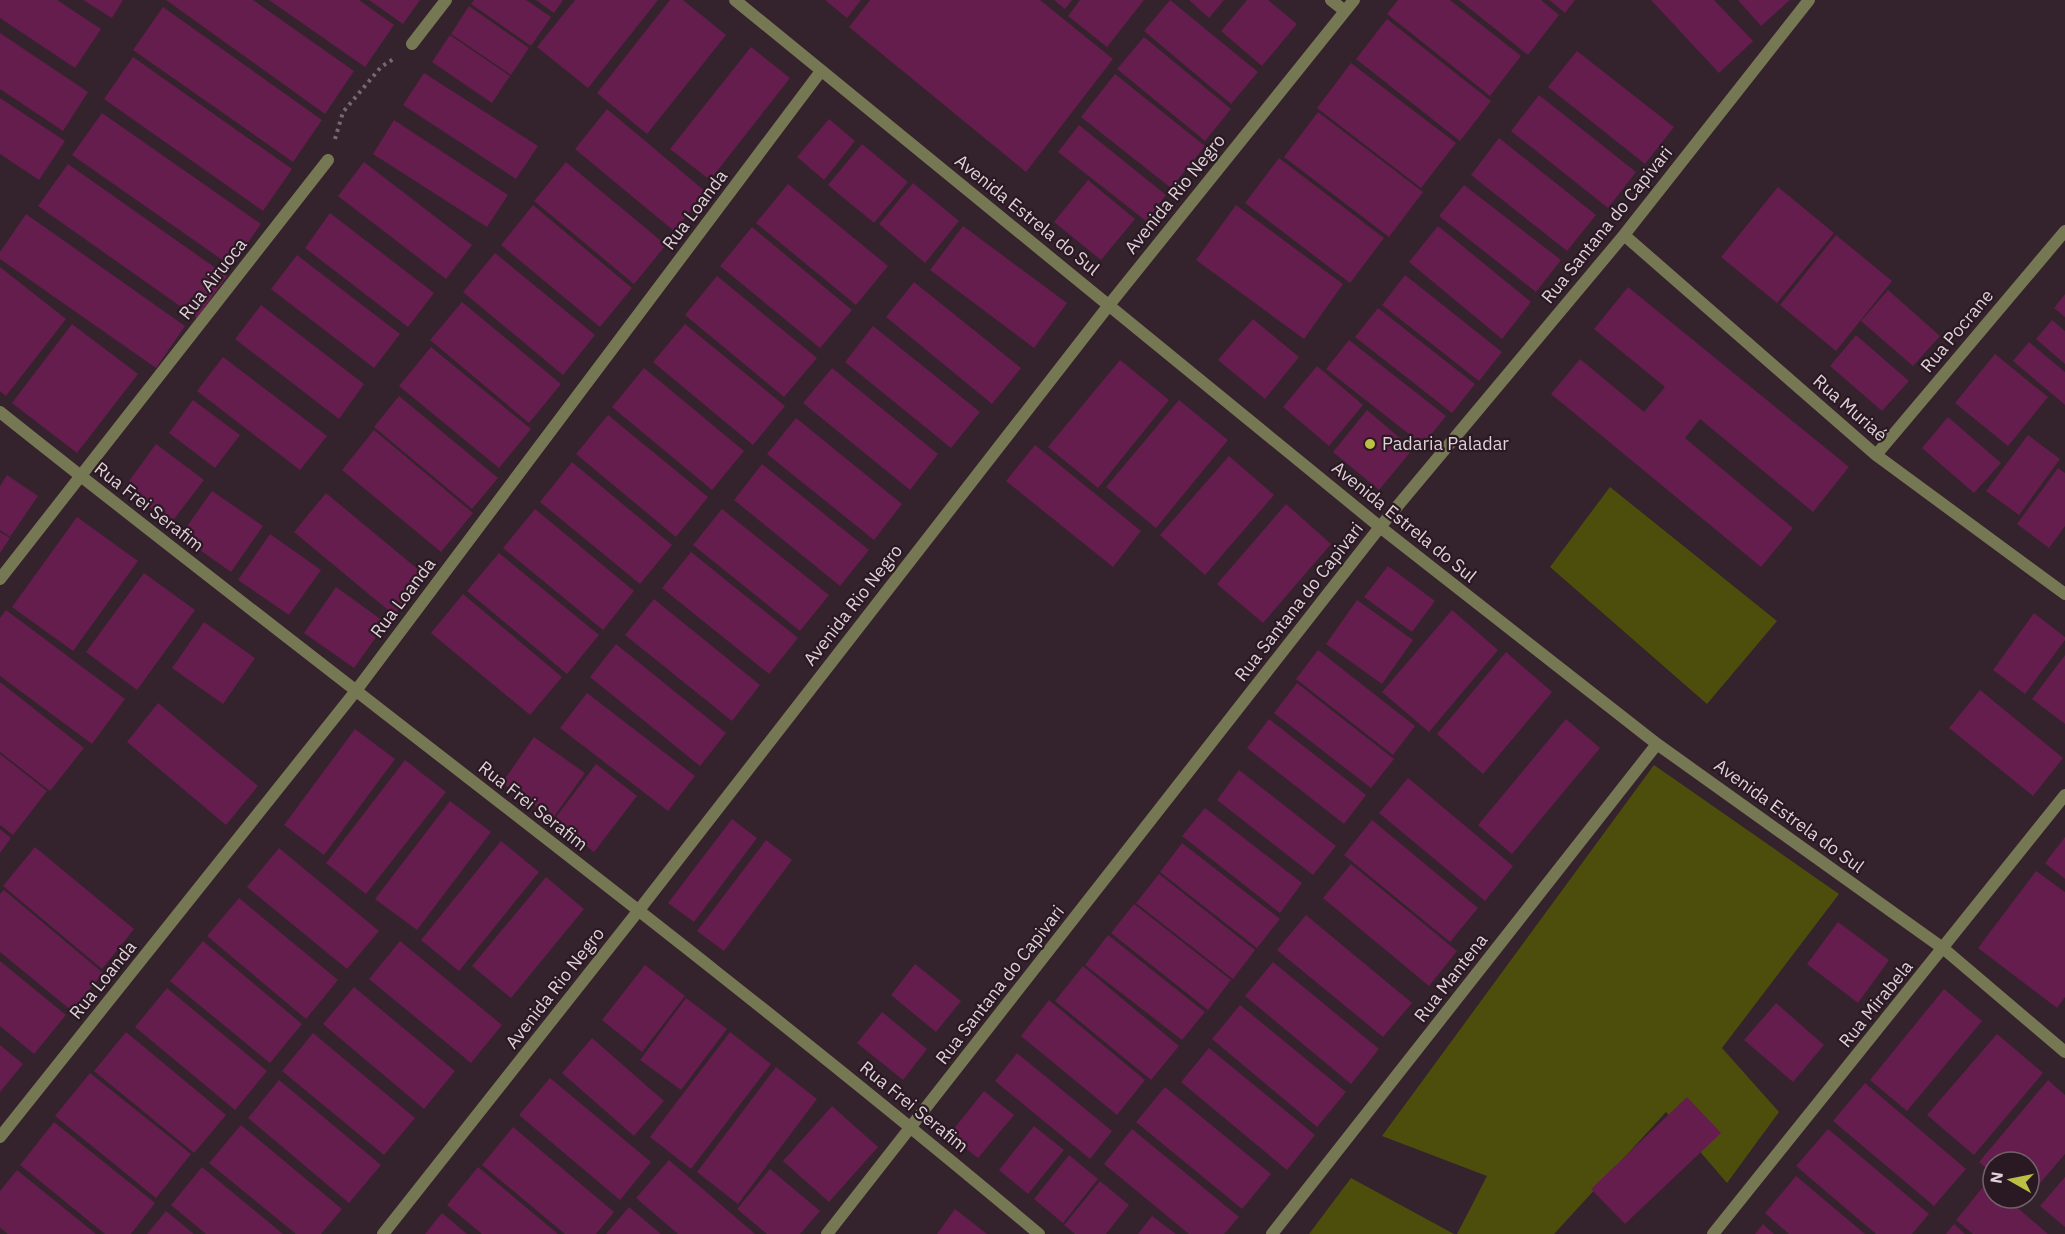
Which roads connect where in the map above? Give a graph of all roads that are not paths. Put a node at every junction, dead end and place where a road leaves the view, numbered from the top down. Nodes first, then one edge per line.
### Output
1 (446, 0) edge
2 (735, 0) edge
3 (1331, 0) edge
4 (1354, 0) edge
5 (1809, 0) edge
6 (1345, 12) junction
7 (412, 44) road end
8 (821, 70) junction
9 (328, 160) road end
10 (2065, 231) edge
11 (1624, 235) junction
12 (1109, 305) junction
13 (0, 411) edge
14 (1876, 454) junction
15 (81, 476) junction
16 (1380, 527) junction
17 (0, 579) edge
18 (2065, 594) edge
19 (355, 692) junction
20 (1657, 744) junction
21 (2065, 795) edge
22 (639, 910) junction
23 (1944, 949) junction
24 (2065, 1052) edge
25 (912, 1127) junction
26 (0, 1137) edge
27 (383, 1234) edge
28 (827, 1234) edge
29 (1039, 1234) edge
30 (1272, 1234) edge
31 (1713, 1234) edge

1 - 7 street
2 - 8 street, Avenida Estrela do Sul
3 - 6 street
4 - 6 street, Avenida Rio Negro
5 - 11 street, Rua Santana do Capivari
6 - 12 street, Avenida Rio Negro
8 - 12 street, Avenida Estrela do Sul
8 - 19 street, Rua Loanda
9 - 15 street, Rua Airuoca
10 - 14 street, Rua Pocrane
11 - 14 street, Rua Muriaé
11 - 16 street, Rua Santana do Capivari
12 - 16 street, Avenida Estrela do Sul
12 - 22 street, Avenida Rio Negro
13 - 15 street, Rua Frei Serafim
14 - 18 street, Rua Muriaé
15 - 17 street, Rua Airuoca
15 - 19 street, Rua Frei Serafim
16 - 20 street, Avenida Estrela do Sul
16 - 25 street, Rua Santana do Capivari
19 - 22 street, Rua Frei Serafim
19 - 26 street, Rua Loanda
20 - 23 street, Avenida Estrela do Sul
20 - 30 street, Rua Mantena
21 - 23 street, Rua Mirabela
22 - 25 street, Rua Frei Serafim
22 - 27 street, Avenida Rio Negro
23 - 24 street, Avenida Estrela do Sul
23 - 31 street, Rua Mirabela
25 - 28 street, Rua Santana do Capivari
25 - 29 street, Rua Frei Serafim

